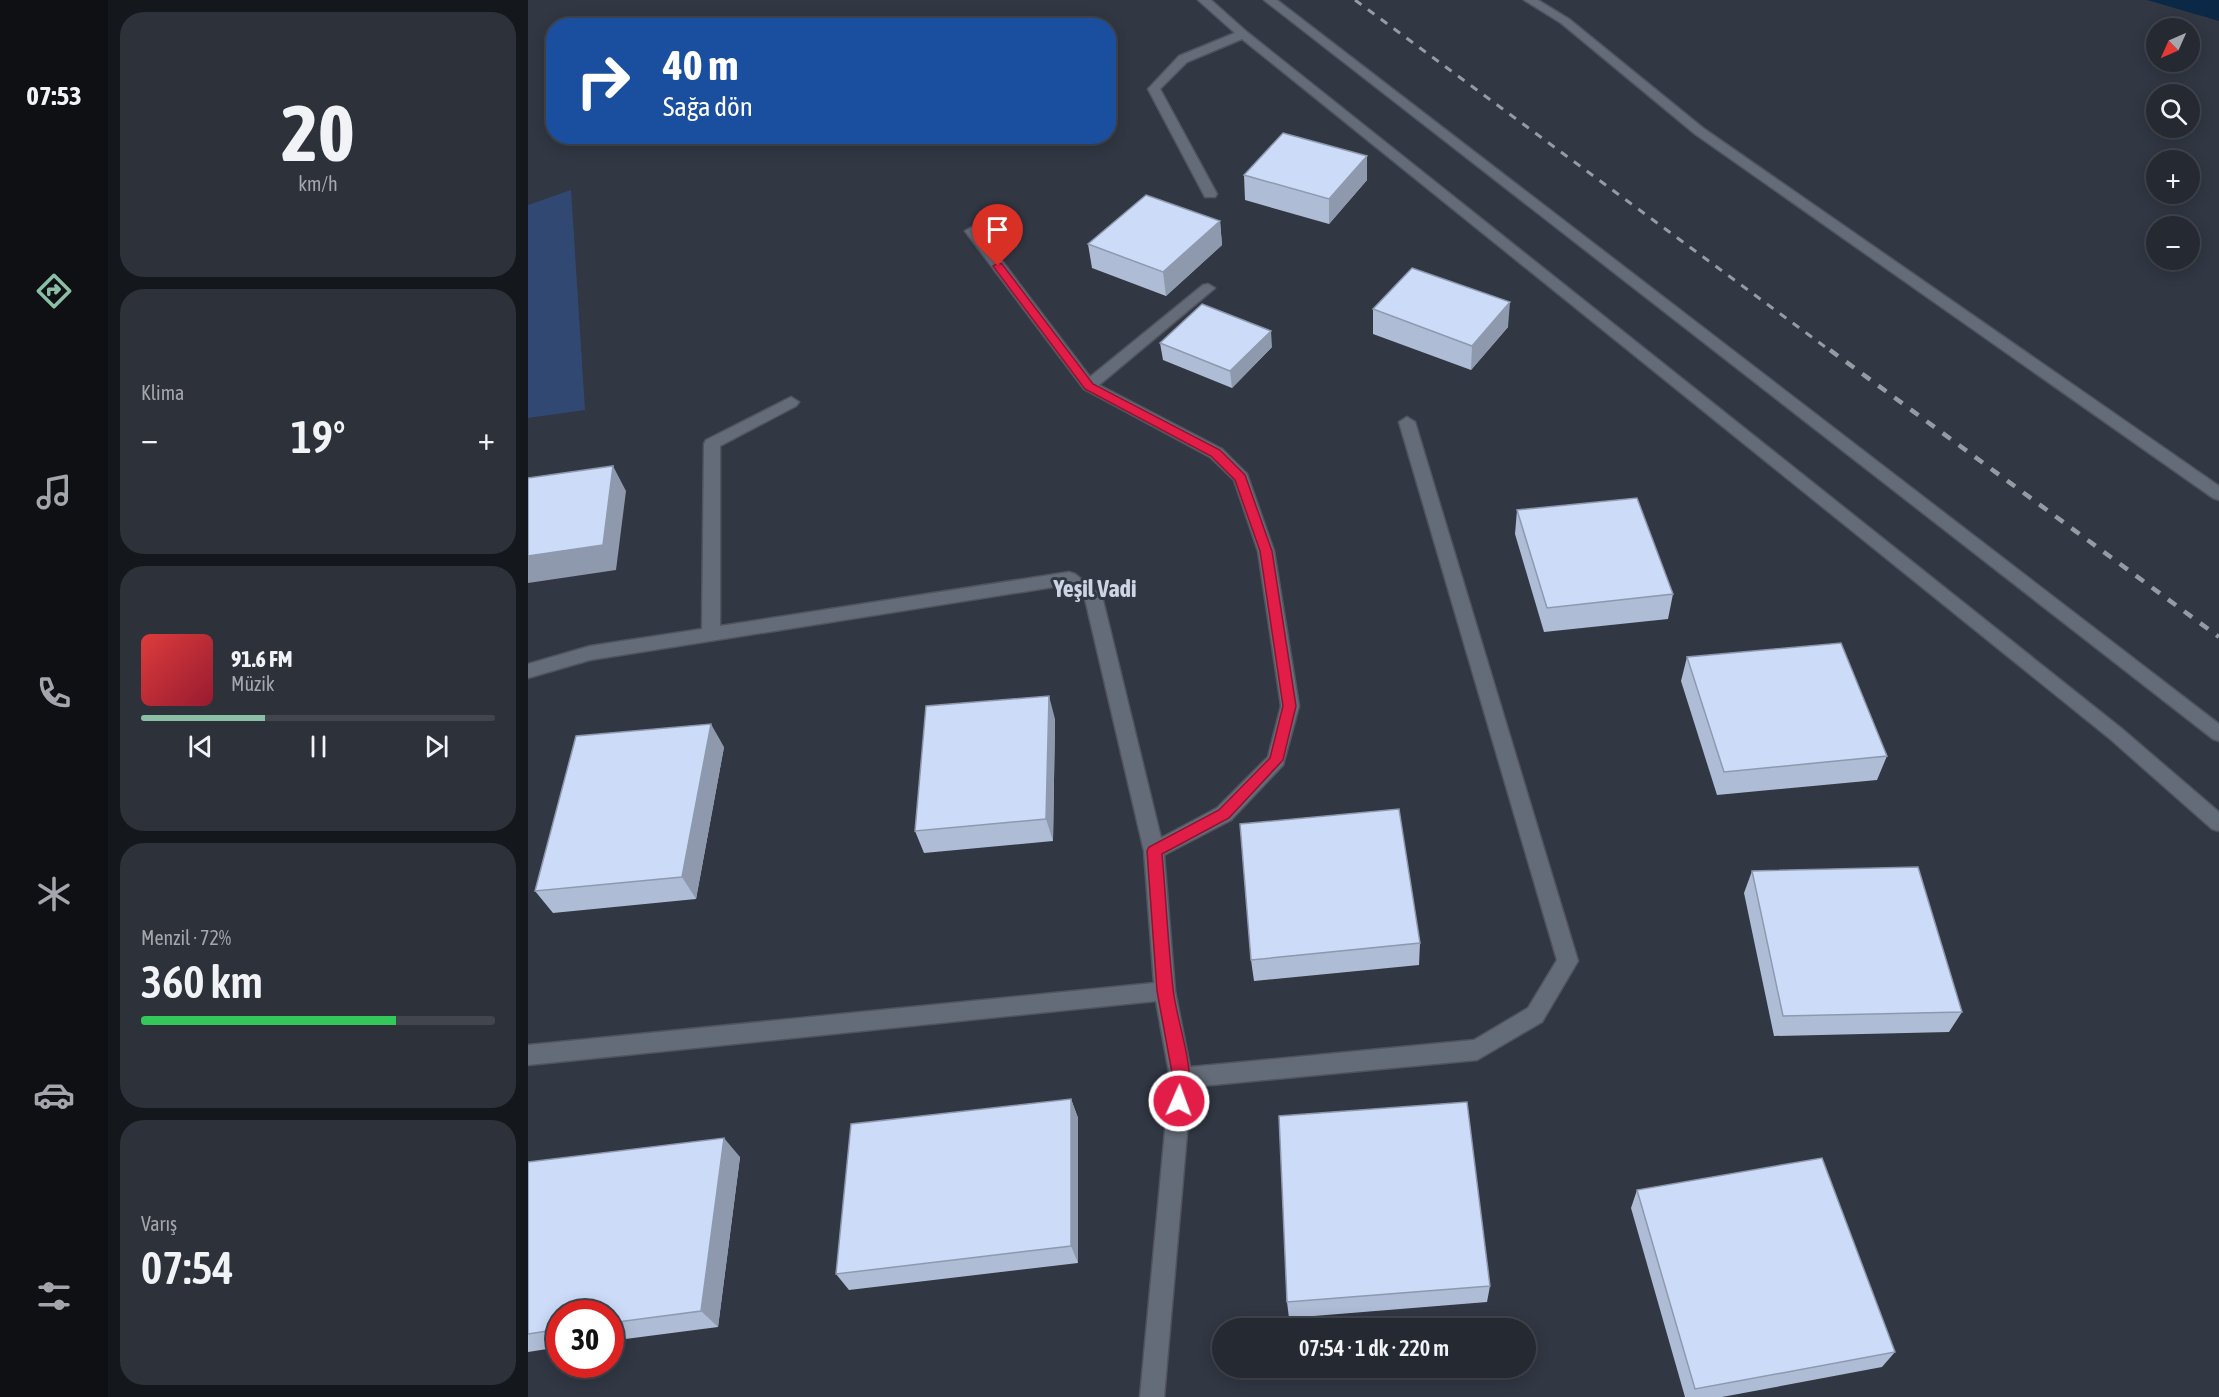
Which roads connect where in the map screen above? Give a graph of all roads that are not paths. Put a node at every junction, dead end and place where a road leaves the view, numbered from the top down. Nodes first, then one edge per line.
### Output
1 (1204, 0) edge
2 (1270, 0) edge
3 (1530, 0) edge
4 (1243, 34) junction
5 (1210, 194) dead end
6 (972, 231) dead end
7 (1208, 288) dead end
8 (1089, 386) junction
9 (791, 402) dead end
10 (1407, 422) dead end
11 (2219, 494) edge
12 (711, 633) junction
13 (528, 671) edge
14 (2219, 734) edge
15 (2219, 823) edge
16 (1154, 851) junction
17 (1165, 991) junction
18 (528, 1055) edge
19 (1181, 1078) junction
20 (1152, 1397) edge

1 - 4 street
2 - 14 street
3 - 11 street
4 - 5 street
4 - 15 street
6 - 8 street
7 - 8 street
8 - 16 street
9 - 12 street
10 - 19 street
12 - 13 street
12 - 16 street
16 - 17 street
17 - 18 street
17 - 19 street
19 - 20 street

